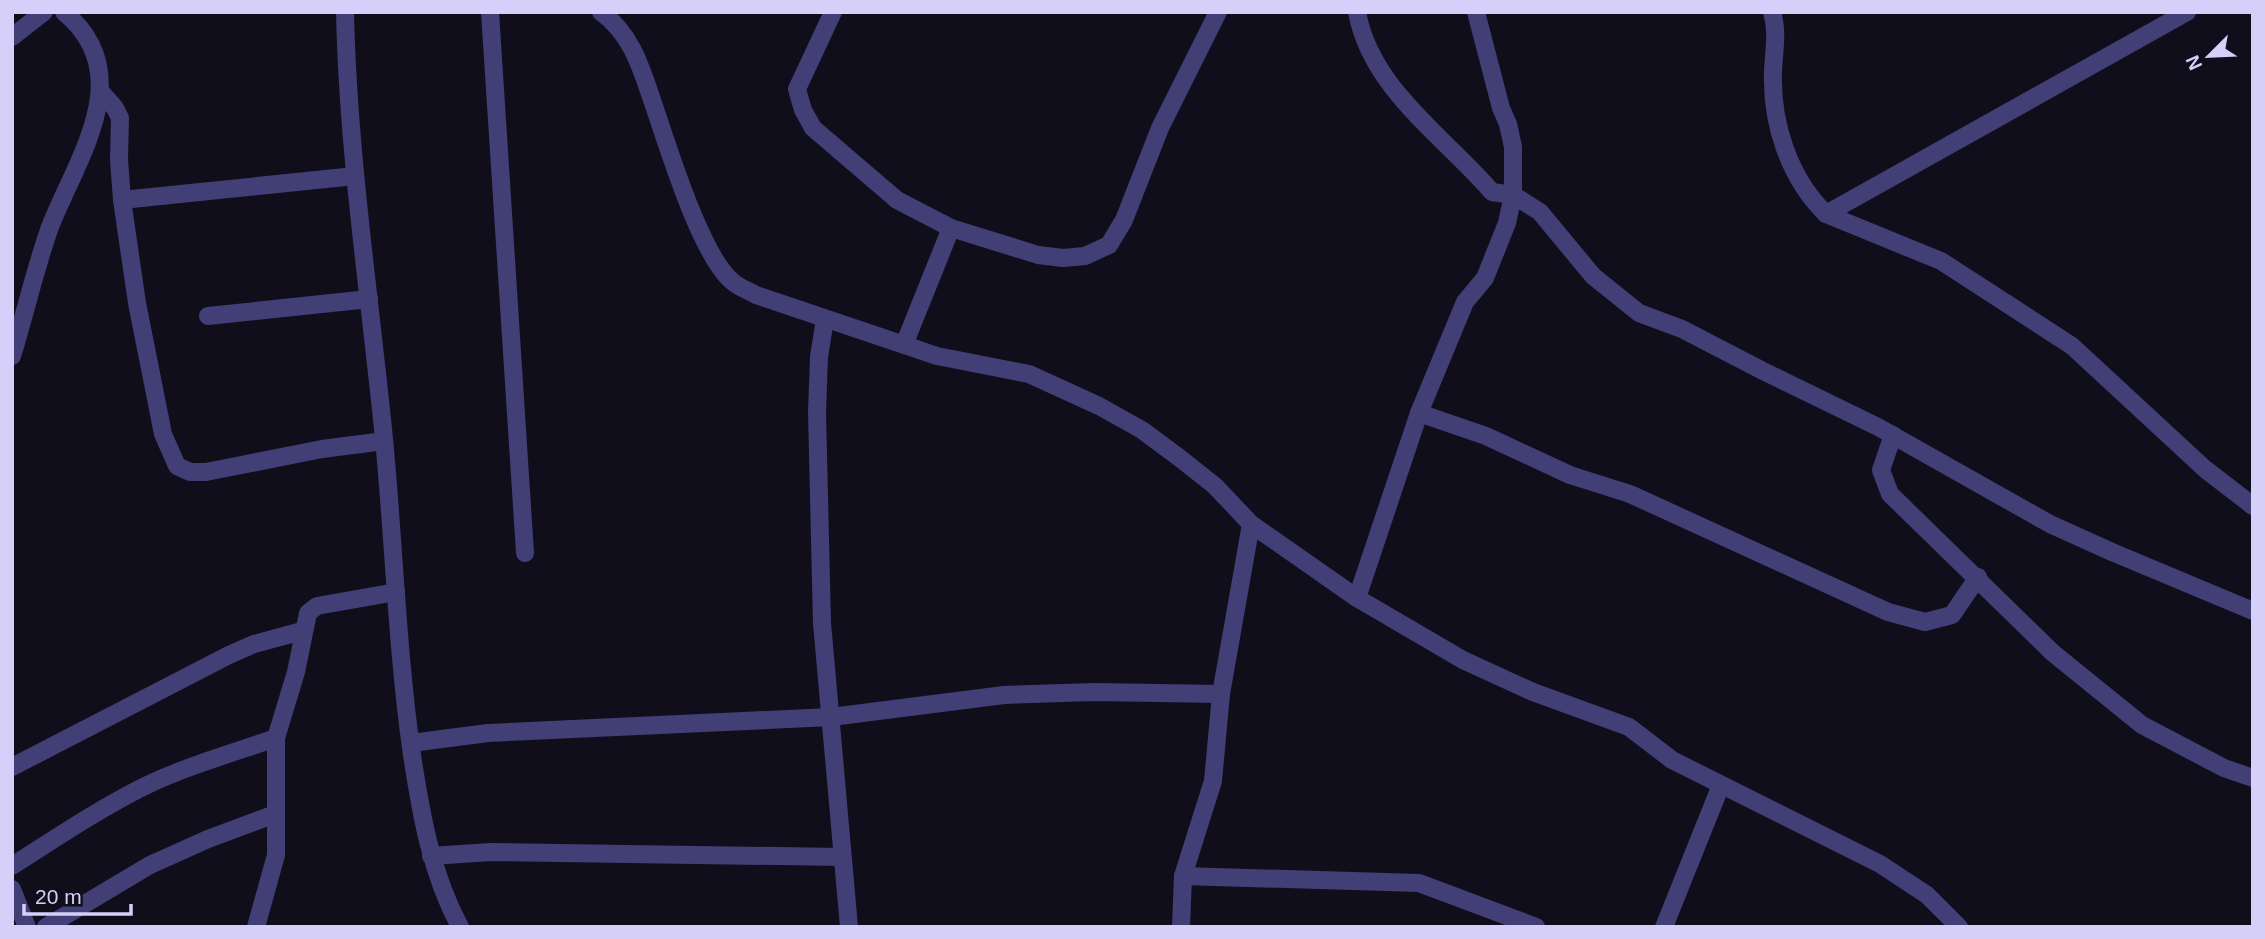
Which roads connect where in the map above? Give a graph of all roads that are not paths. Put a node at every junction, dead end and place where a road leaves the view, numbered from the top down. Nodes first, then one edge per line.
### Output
1 (44, 12) edge
2 (64, 12) edge
3 (345, 12) edge
4 (491, 12) edge
5 (601, 12) edge
6 (833, 12) edge
7 (1217, 12) edge
8 (1357, 12) edge
9 (1476, 12) edge
10 (1772, 12) edge
11 (2187, 12) edge
12 (12, 37) edge
13 (101, 92) junction
14 (355, 176) junction
15 (1513, 195) junction
16 (122, 200) junction
17 (1826, 214) junction
18 (951, 228) junction
19 (369, 299) junction
20 (208, 316) dead end
21 (825, 319) junction
22 (904, 345) junction
23 (12, 356) edge
24 (1419, 413) junction
25 (1893, 435) junction
26 (384, 440) junction
27 (2253, 506) edge
28 (1251, 524) junction
29 (525, 553) dead end
30 (1978, 578) junction
31 (396, 592) junction
32 (1357, 597) junction
33 (2253, 611) edge
34 (302, 631) junction
35 (1220, 694) junction
36 (831, 717) junction
37 (276, 738) junction
38 (411, 743) junction
39 (12, 766) edge
40 (2253, 778) edge
41 (1721, 785) junction
42 (275, 814) junction
43 (431, 856) junction
44 (842, 857) junction
45 (12, 866) edge
46 (1183, 876) junction
47 (12, 889) edge
48 (27, 927) edge
49 (46, 927) edge
50 (257, 927) edge
51 (460, 927) edge
52 (849, 927) edge
53 (1181, 927) edge
54 (1536, 927) edge
55 (1664, 927) edge
56 (1959, 927) edge

1 - 12 street
2 - 13 street
3 - 14 street
4 - 29 street
5 - 21 street
6 - 18 street
7 - 18 street
8 - 15 street
9 - 15 street
10 - 17 street
11 - 17 street
13 - 16 street
13 - 23 street
14 - 16 street
14 - 19 street
15 - 24 street
15 - 25 street
16 - 26 street
17 - 27 street
18 - 22 street
19 - 20 street
19 - 26 street
21 - 22 street
21 - 36 street
22 - 28 street
24 - 30 street
24 - 32 street
25 - 30 street
25 - 33 street
26 - 31 street
28 - 32 street
28 - 35 street
30 - 40 street
31 - 34 street
31 - 38 street
32 - 41 street
34 - 37 street
34 - 39 street
35 - 36 street
35 - 46 street
36 - 38 street
36 - 44 street
37 - 42 street
37 - 45 street
38 - 43 street
41 - 55 street
41 - 56 street
42 - 49 street
42 - 50 street
43 - 44 street
43 - 51 street
44 - 52 street
46 - 53 street
46 - 54 street
47 - 48 street

